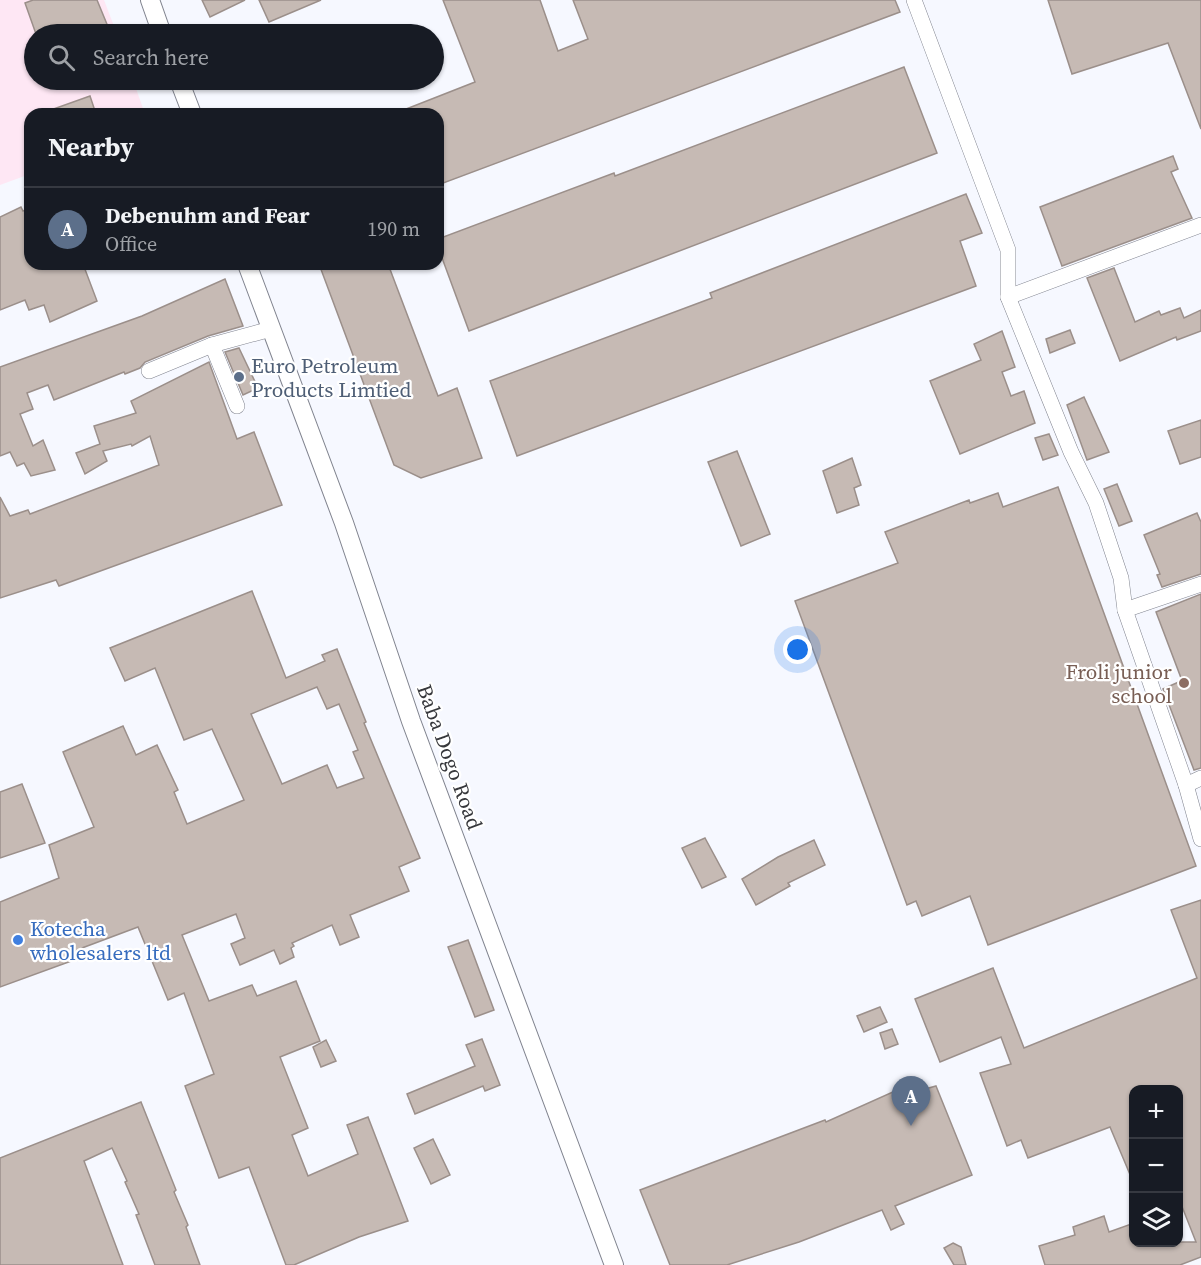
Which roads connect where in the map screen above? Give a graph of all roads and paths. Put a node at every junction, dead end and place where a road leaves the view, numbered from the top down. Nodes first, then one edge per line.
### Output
1 (150, 0) edge
2 (914, 0) edge
3 (158, 24) edge
4 (183, 90) edge
5 (190, 108) edge
6 (1201, 225) edge
7 (249, 270) edge
8 (1008, 297) junction
9 (271, 329) junction
10 (212, 345) junction
11 (149, 371) dead end
12 (237, 406) dead end
13 (1201, 584) edge
14 (1125, 610) junction
15 (1201, 778) edge
16 (1186, 785) junction
17 (1201, 839) edge
18 (614, 1265) edge

1 - 3 street
2 - 8 street
4 - 5 street
6 - 8 street
7 - 9 street, Baba Dogo Road
8 - 14 street
9 - 10 street
9 - 18 street, Baba Dogo Road
10 - 11 street
10 - 12 street
13 - 14 street
14 - 16 street
15 - 16 street
16 - 17 street

